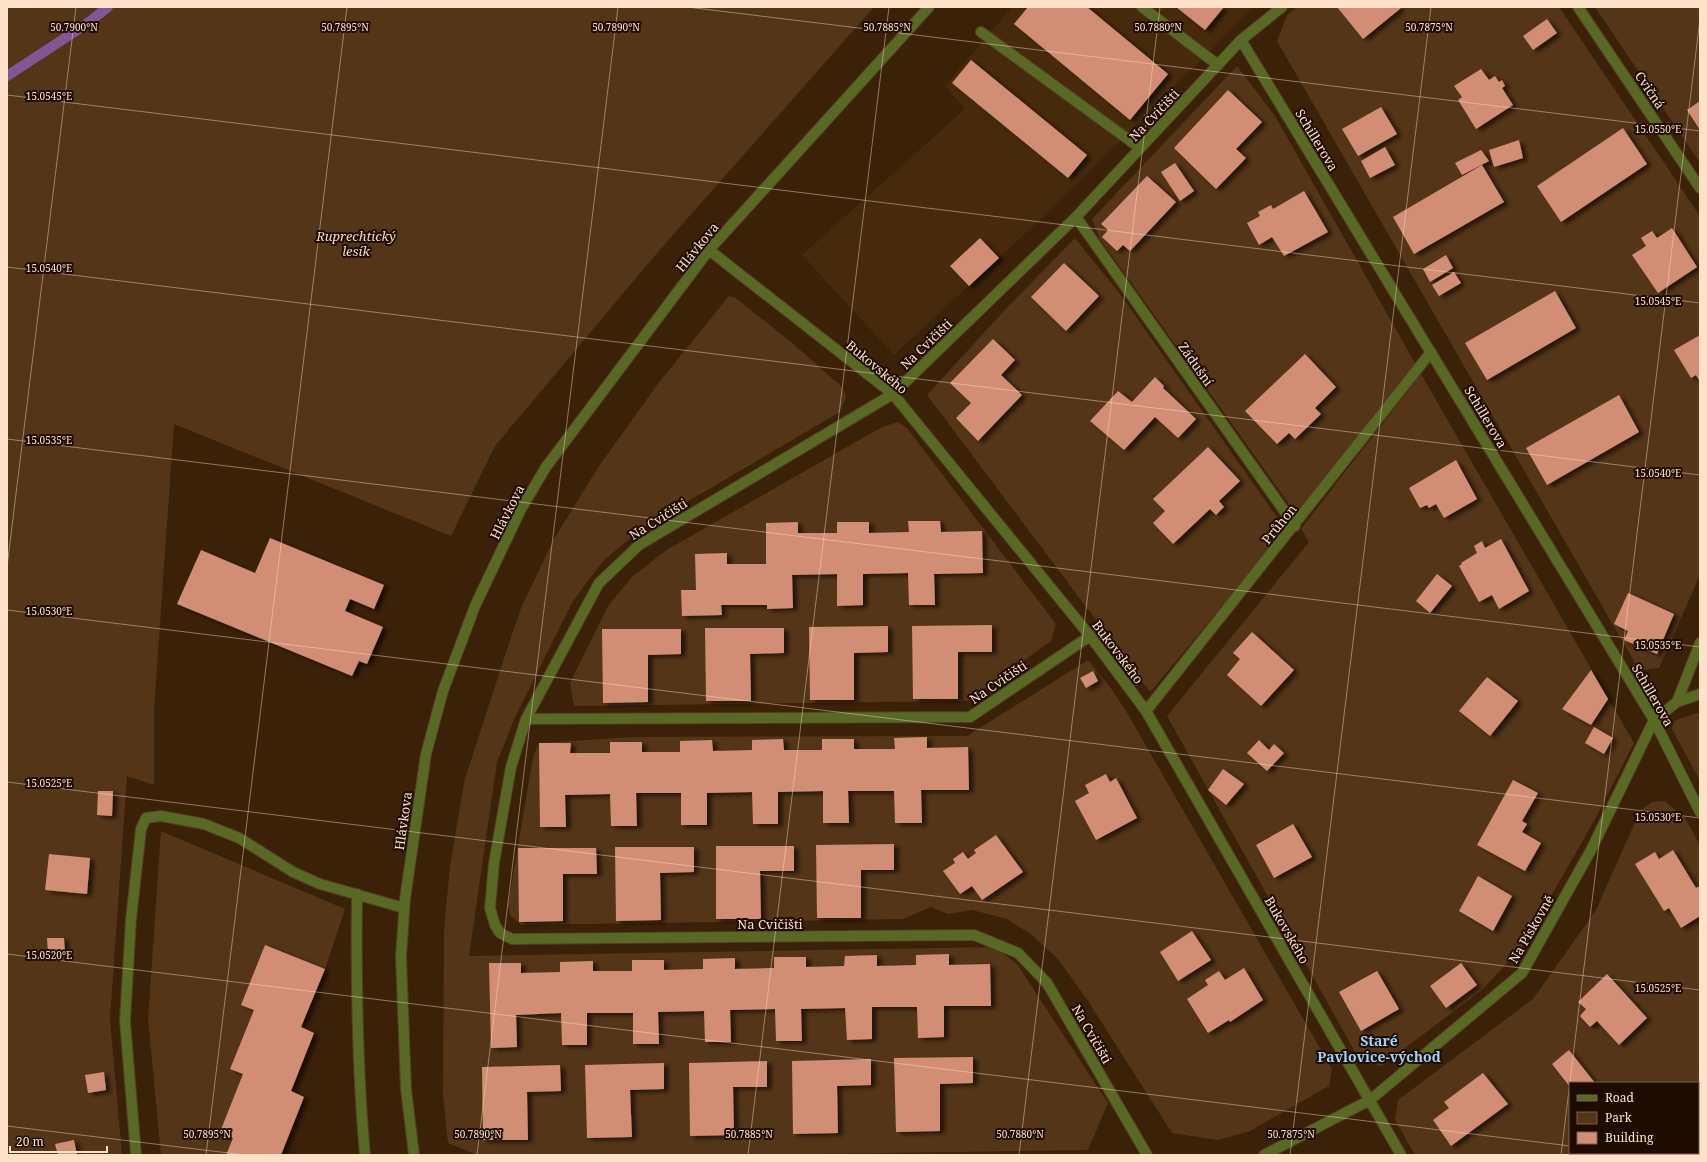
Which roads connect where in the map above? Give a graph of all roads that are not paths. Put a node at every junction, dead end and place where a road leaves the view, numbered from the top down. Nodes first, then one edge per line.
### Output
1 (929, 7) edge
2 (1142, 7) edge
3 (1282, 7) edge
4 (1578, 7) edge
5 (981, 32) dead end
6 (1241, 40) junction
7 (1218, 65) junction
8 (1140, 148) junction
9 (1700, 188) edge
10 (1076, 217) junction
11 (709, 250) junction
12 (1432, 352) junction
13 (893, 394) junction
14 (1295, 526) junction
15 (1090, 636) junction
16 (1700, 643) edge
17 (1700, 694) edge
18 (1677, 702) junction
19 (1146, 711) junction
20 (526, 719) junction
21 (1654, 720) junction
22 (1700, 812) edge
23 (357, 894) junction
24 (404, 908) junction
25 (1370, 1100) junction
26 (136, 1155) edge
27 (365, 1155) edge
28 (414, 1155) edge
29 (1147, 1155) edge
30 (1264, 1155) edge
31 (1401, 1155) edge

1 - 11 street, Hlávkova
2 - 7 street
3 - 6 street, Na Cvičišti
4 - 9 street, Cvičná
5 - 8 street
6 - 7 street, Na Cvičišti
6 - 12 street, Schillerova
7 - 8 street, Na Cvičišti
8 - 10 street, Na Cvičišti
10 - 13 street, Na Cvičišti
10 - 14 street, Zádušní
11 - 13 street, Bukovského
11 - 24 street, Hlávkova
12 - 14 street, Průhon
12 - 21 street, Schillerova
13 - 15 street, Bukovského
13 - 20 street, Na Cvičišti
14 - 19 street, Průhon
15 - 19 street, Bukovského
15 - 20 street, Na Cvičišti
16 - 18 street
17 - 18 street
18 - 21 street, Na Pískovně
19 - 25 street, Bukovského
20 - 29 street, Na Cvičišti
21 - 22 street, Schillerova
21 - 25 street, Na Pískovně
23 - 24 street
23 - 26 street
23 - 27 street
24 - 28 street, Hlávkova
25 - 30 street, Na Pískovně
25 - 31 street, Bukovského

